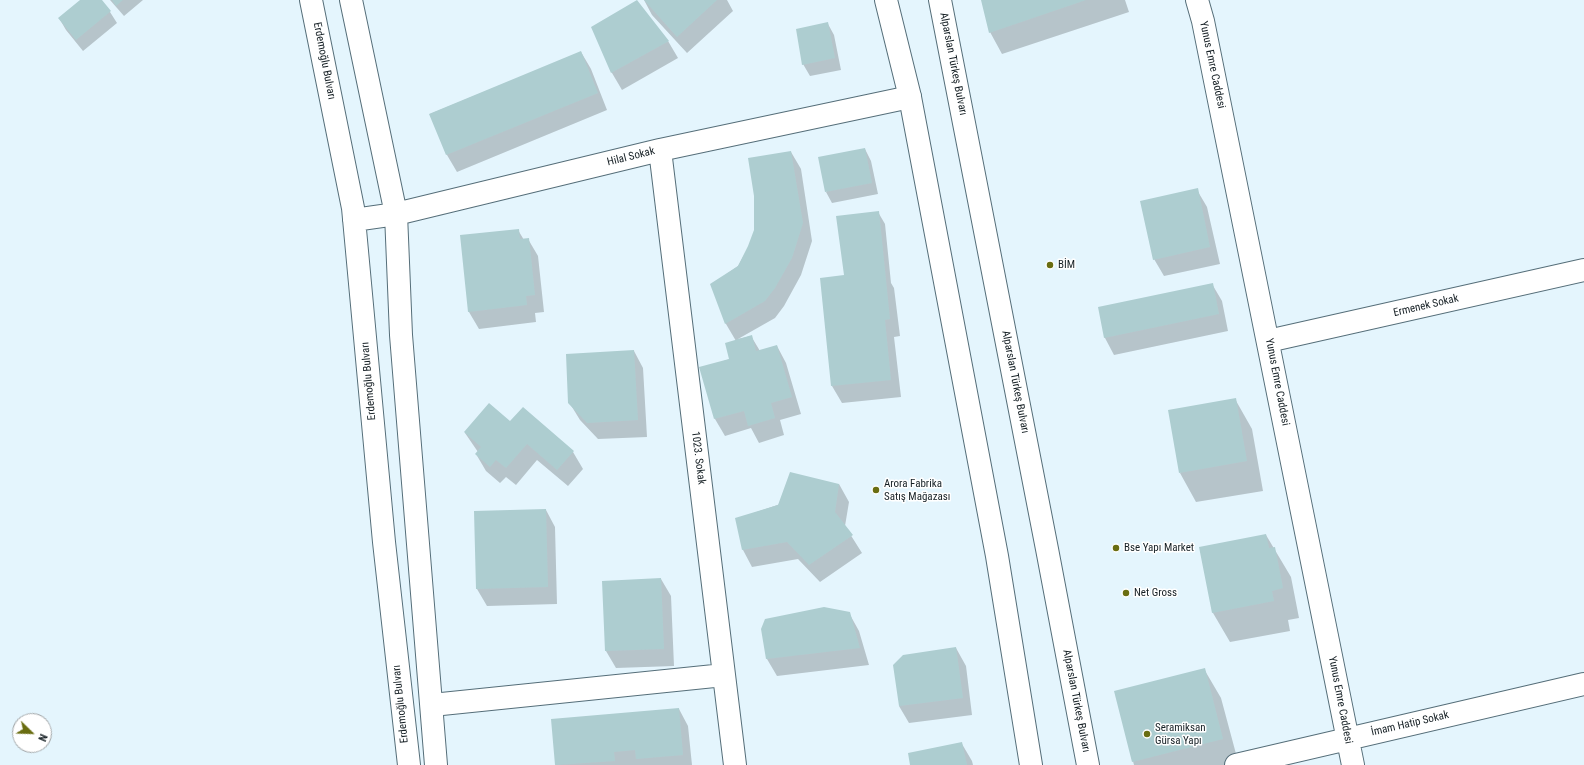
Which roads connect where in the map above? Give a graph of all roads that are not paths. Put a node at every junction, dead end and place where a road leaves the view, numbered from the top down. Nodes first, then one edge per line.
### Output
1 (311, 0) edge
2 (351, 0) edge
3 (886, 0) edge
4 (940, 0) edge
5 (1197, 0) edge
6 (910, 97) junction
7 (660, 150) junction
8 (396, 214) junction
9 (354, 220) junction
10 (1584, 270) edge
11 (1268, 341) junction
12 (724, 674) junction
13 (1584, 684) edge
14 (432, 706) junction
15 (1348, 739) junction
16 (409, 765) edge
17 (436, 765) edge
18 (735, 765) edge
19 (1031, 765) edge
20 (1088, 765) edge
21 (1236, 765) edge
22 (1353, 765) edge

1 - 9 main road, Erdemoğlu Bulvarı
2 - 8 main road
3 - 6 main road
4 - 20 main road, Alparslan Türkeş Bulvarı
5 - 11 main road, Yunus Emre Caddesi
6 - 7 main road, Hilal Sokak
6 - 19 main road
7 - 8 main road, Hilal Sokak
7 - 12 main road, 1023. Sokak
8 - 9 main road, Hilal Sokak
8 - 14 main road
9 - 16 main road, Erdemoğlu Bulvarı
10 - 11 main road, Ermenek Sokak
11 - 15 main road, Yunus Emre Caddesi
12 - 14 main road
12 - 18 main road, 1023. Sokak
13 - 15 main road, İmam Hatip Sokak
14 - 17 main road
15 - 21 main road, İmam Hatip Sokak
15 - 22 main road, Yunus Emre Caddesi

